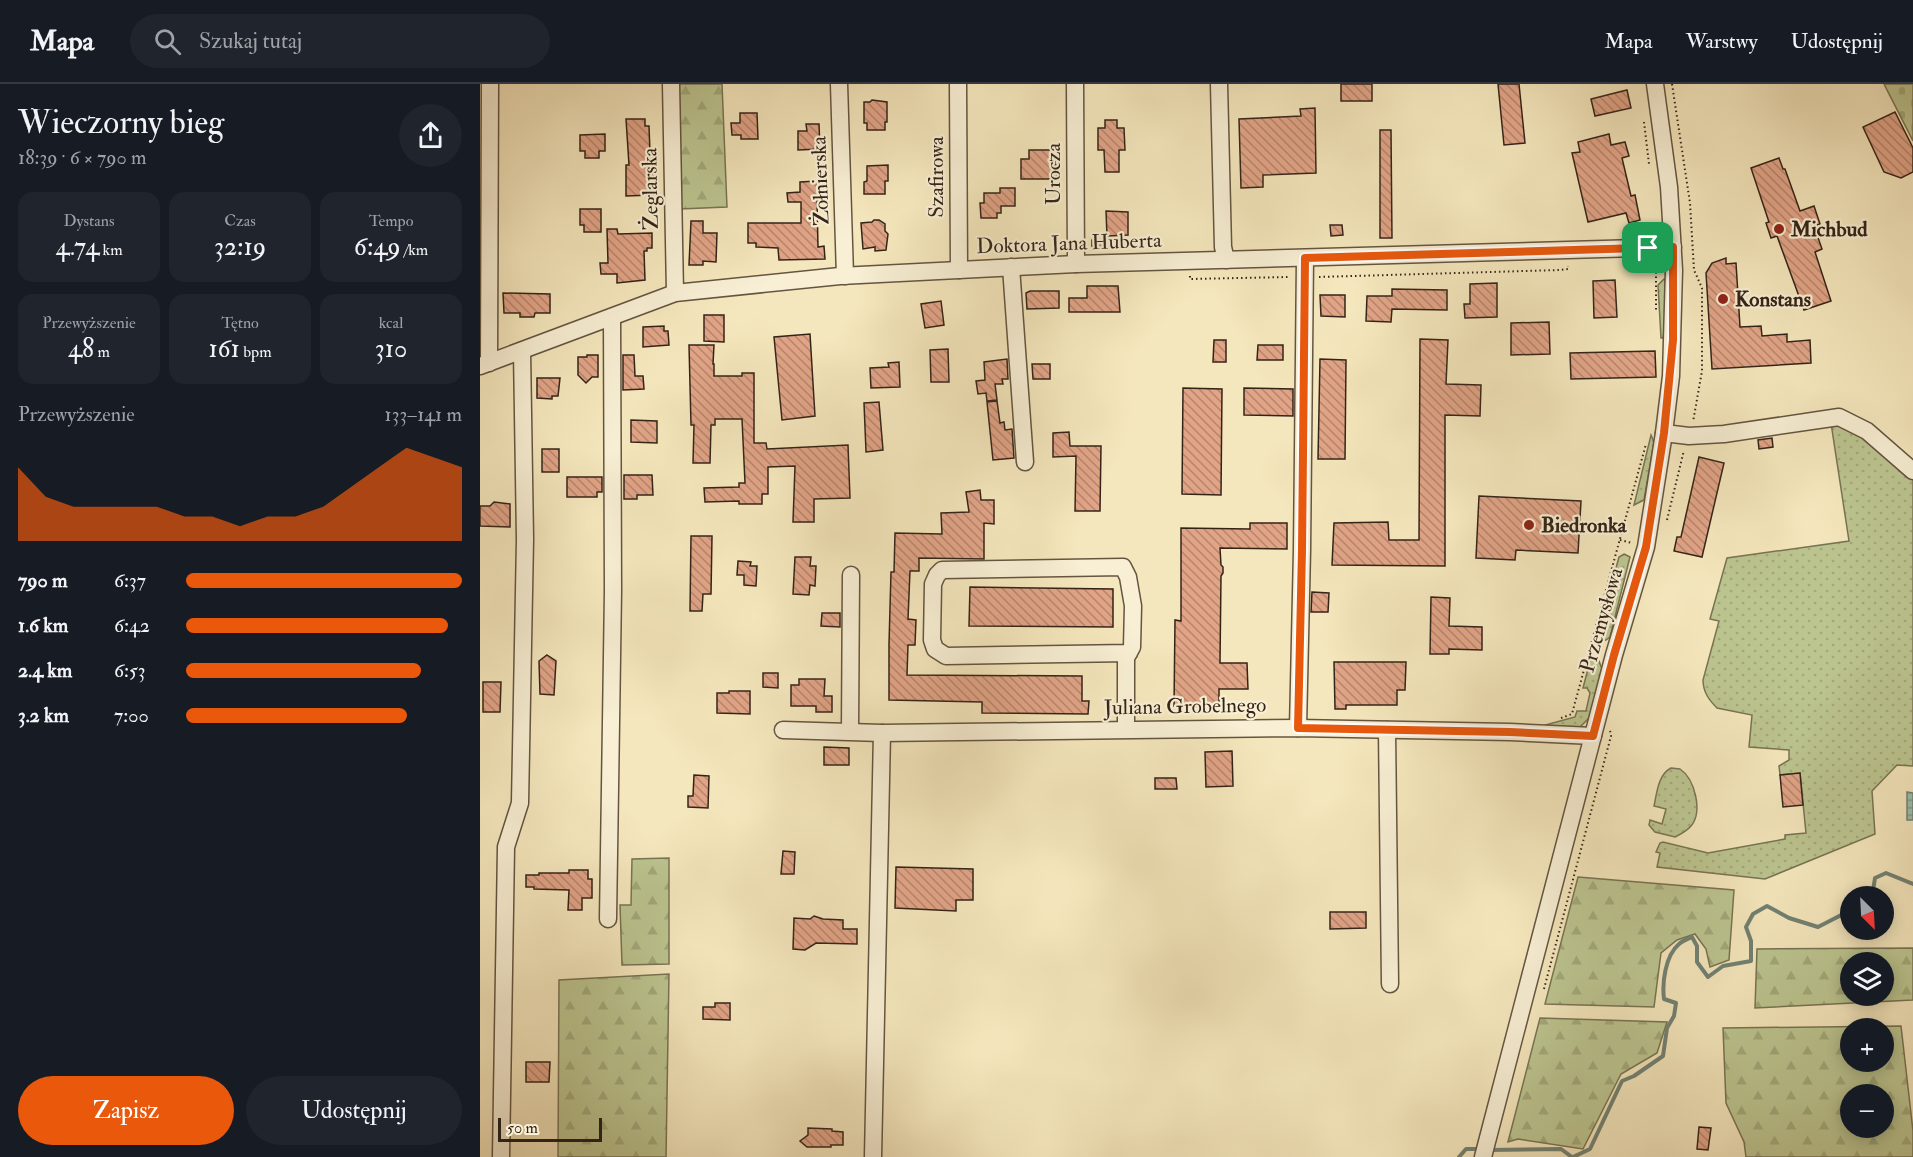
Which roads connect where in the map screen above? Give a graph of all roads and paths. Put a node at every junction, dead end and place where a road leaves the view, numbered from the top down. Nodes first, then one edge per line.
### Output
1 (490, 84) edge
2 (671, 84) edge
3 (839, 84) edge
4 (958, 84) edge
5 (1075, 84) edge
6 (1219, 84) edge
7 (1655, 84) edge
8 (1673, 247) junction
9 (1305, 258) junction
10 (1653, 258) dead end
11 (1226, 260) junction
12 (1076, 264) junction
13 (1011, 267) junction
14 (959, 270) junction
15 (1560, 270) dead end
16 (1189, 273) dead end
17 (845, 276) junction
18 (1305, 277) junction
19 (675, 293) junction
20 (612, 317) junction
21 (1657, 319) dead end
22 (522, 351) junction
23 (485, 364) edge
24 (1664, 433) junction
25 (1647, 439) dead end
26 (1025, 462) dead end
27 (1913, 471) edge
28 (1620, 540) junction
29 (1635, 544) dead end
30 (851, 575) dead end
31 (1129, 652) junction
32 (1555, 720) dead end
33 (1298, 728) junction
34 (1126, 729) junction
35 (783, 730) dead end
36 (850, 730) junction
37 (1387, 730) junction
38 (882, 732) junction
39 (1593, 736) junction
40 (608, 919) dead end
41 (1390, 984) dead end
42 (1484, 1156) edge
43 (501, 1157) edge
44 (873, 1157) edge

1 - 23 street
2 - 19 street, Żeglarska
3 - 17 street, Żołnierska
4 - 14 street, Szafirowa
5 - 12 street, Urocza
6 - 11 street
7 - 8 street, Przemysłowa
8 - 9 street, Doktora Jana Huberta
8 - 24 street, Przemysłowa
9 - 11 street, Doktora Jana Huberta
9 - 18 street
10 - 21 path
11 - 12 street, Doktora Jana Huberta
12 - 13 street, Doktora Jana Huberta
13 - 14 street, Doktora Jana Huberta
13 - 26 street
14 - 17 street, Doktora Jana Huberta
15 - 18 path
16 - 18 path
17 - 19 street, Doktora Jana Huberta
18 - 33 street
19 - 20 street, Doktora Jana Huberta
20 - 22 street, Doktora Jana Huberta
20 - 40 street
22 - 23 street, Doktora Jana Huberta
22 - 43 street
24 - 27 street
24 - 39 street, Przemysłowa
25 - 28 path
28 - 29 path
28 - 32 path
30 - 36 street
31 - 31 street
31 - 34 street
33 - 34 street, Juliana Grobelnego
33 - 37 street, Juliana Grobelnego
34 - 38 street, Juliana Grobelnego
35 - 36 street, Juliana Grobelnego
36 - 38 street, Juliana Grobelnego
37 - 39 street, Juliana Grobelnego
37 - 41 street
38 - 44 street
39 - 42 street, Przemysłowa

